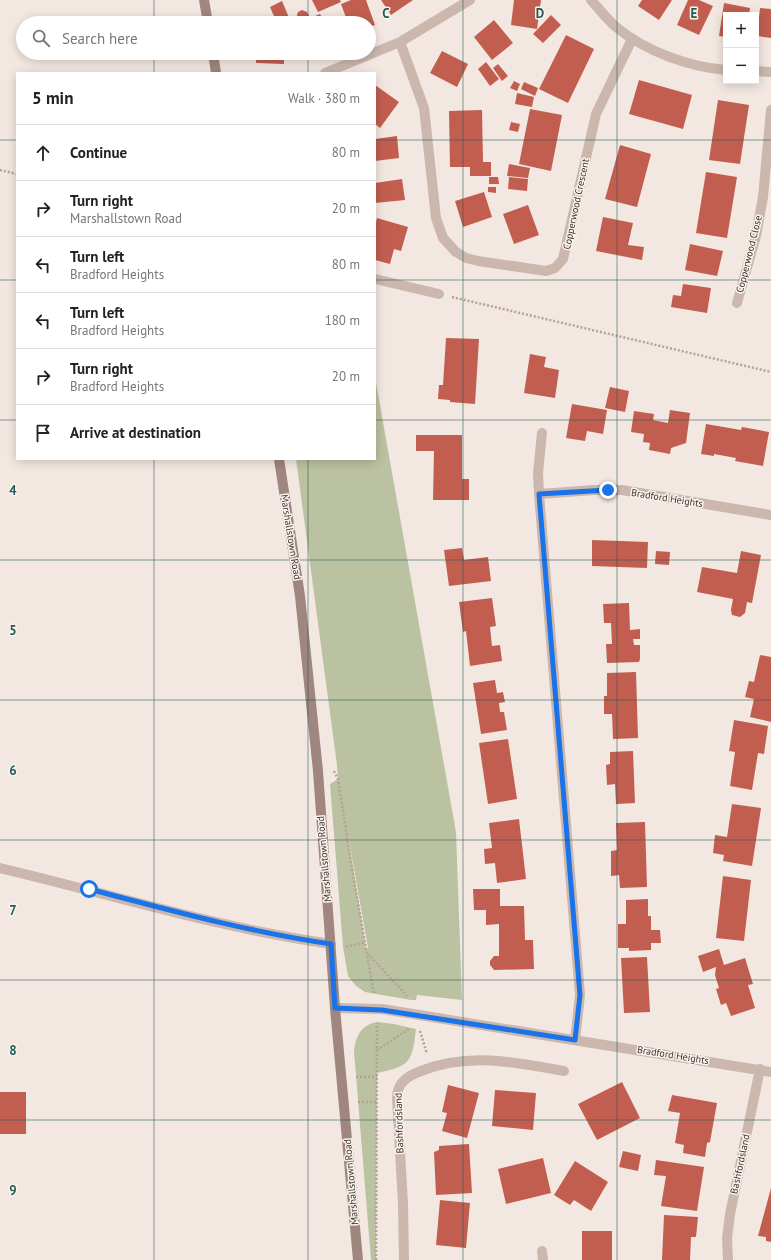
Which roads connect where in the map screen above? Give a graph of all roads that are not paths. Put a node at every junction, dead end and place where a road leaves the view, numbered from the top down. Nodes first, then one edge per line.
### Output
1 (204, 0) edge
2 (470, 0) edge
3 (591, 0) edge
4 (207, 16) edge
5 (632, 38) junction
6 (400, 42) junction
7 (376, 52) edge
8 (214, 60) edge
9 (356, 60) edge
10 (723, 69) edge
11 (216, 72) edge
12 (327, 72) edge
13 (759, 72) edge
14 (771, 72) edge
15 (771, 110) edge
16 (376, 279) edge
17 (439, 294) road end
18 (737, 303) dead end
19 (542, 433) dead end
20 (279, 460) edge
21 (539, 494) junction
22 (771, 515) edge
23 (0, 868) edge
24 (332, 947) junction
25 (335, 1008) junction
26 (575, 1040) junction
27 (760, 1069) junction
28 (564, 1071) dead end
29 (771, 1072) edge
30 (358, 1260) edge
31 (404, 1260) edge
32 (728, 1260) edge

1 - 4 main road
2 - 6 street
3 - 5 street
5 - 6 street, Copperwood Crescent
5 - 10 street
6 - 7 street
8 - 11 main road
9 - 12 street
13 - 14 street
15 - 18 street, Copperwood Close
16 - 17 street
19 - 21 street
20 - 24 main road, Marshallstown Road
21 - 22 street, Bradford Heights
21 - 26 street
23 - 24 street
24 - 25 main road, Marshallstown Road
25 - 26 street, Bradford Heights
25 - 30 main road, Marshallstown Road
26 - 27 street, Bradford Heights
27 - 29 street, Bradford Heights
27 - 32 street, Bashfordsland
28 - 31 street, Bashfordsland

